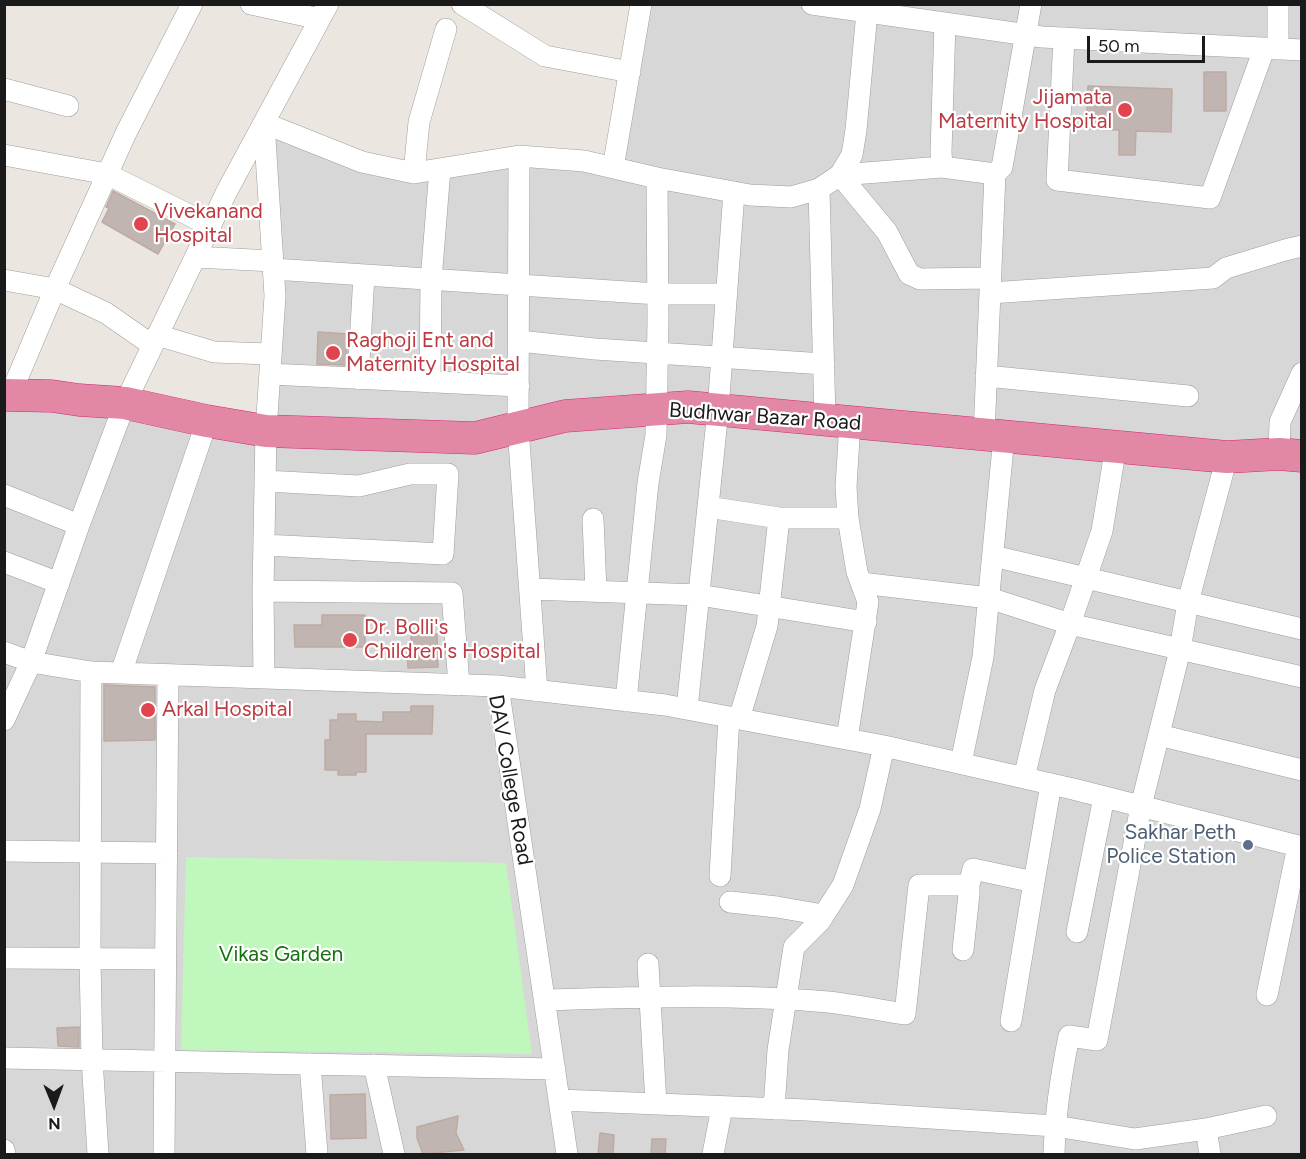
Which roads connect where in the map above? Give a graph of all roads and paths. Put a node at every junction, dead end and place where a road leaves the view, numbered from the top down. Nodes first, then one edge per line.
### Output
1 (192, 4) edge
2 (251, 4) edge
3 (462, 4) edge
4 (641, 4) edge
5 (812, 4) edge
6 (1031, 4) edge
7 (1278, 4) edge
8 (835, 6) edge
9 (324, 12) edge
10 (867, 12) junction
11 (945, 23) junction
12 (446, 29) dead end
13 (1026, 35) junction
14 (1064, 38) junction
15 (1271, 49) junction
16 (1302, 50) edge
17 (630, 72) junction
18 (4, 89) edge
19 (68, 105) dead end
20 (264, 123) junction
21 (4, 155) edge
22 (519, 156) junction
23 (942, 167) junction
24 (613, 168) junction
25 (440, 169) junction
26 (414, 173) junction
27 (107, 174) junction
28 (994, 174) junction
29 (840, 175) junction
30 (657, 178) junction
31 (819, 189) junction
32 (734, 192) junction
33 (211, 226) junction
34 (1302, 246) edge
35 (196, 257) junction
36 (273, 265) junction
37 (364, 275) junction
38 (4, 280) edge
39 (431, 280) junction
40 (519, 285) junction
41 (990, 285) junction
42 (55, 289) junction
43 (658, 294) junction
44 (727, 294) junction
45 (154, 340) junction
46 (519, 341) junction
47 (657, 353) junction
48 (722, 357) junction
49 (270, 364) junction
50 (824, 364) junction
51 (1302, 373) edge
52 (987, 376) junction
53 (358, 378) junction
54 (430, 382) junction
55 (519, 386) junction
56 (8, 388) edge
57 (1188, 396) dead end
58 (125, 403) junction
59 (656, 410) junction
60 (718, 410) junction
61 (207, 421) junction
62 (837, 421) junction
63 (518, 428) junction
64 (266, 431) junction
65 (994, 435) junction
66 (1116, 446) junction
67 (1290, 455) edge
68 (1227, 457) junction
69 (265, 481) junction
70 (4, 495) edge
71 (708, 507) junction
72 (779, 518) junction
73 (848, 518) junction
74 (593, 519) dead end
75 (79, 525) junction
76 (264, 545) junction
77 (993, 556) junction
78 (4, 562) edge
79 (1086, 578) junction
80 (861, 583) junction
81 (59, 584) junction
82 (530, 589) junction
83 (263, 591) junction
84 (596, 591) junction
85 (637, 592) junction
86 (699, 595) junction
87 (989, 598) junction
88 (1188, 602) junction
89 (769, 606) junction
90 (866, 622) junction
91 (1070, 624) junction
92 (1302, 628) edge
93 (1180, 650) junction
94 (4, 652) edge
95 (31, 662) junction
96 (91, 672) junction
97 (120, 673) junction
98 (168, 675) junction
99 (1302, 677) edge
100 (264, 678) junction
101 (459, 685) junction
102 (498, 686) junction
103 (537, 691) junction
104 (626, 701) junction
105 (687, 710) junction
106 (734, 718) junction
107 (4, 720) edge
108 (1159, 735) junction
109 (847, 739) junction
110 (884, 746) junction
111 (961, 763) junction
112 (1302, 770) edge
113 (1024, 778) junction
114 (1051, 784) junction
115 (1104, 797) junction
116 (1141, 806) junction
117 (1300, 847) edge
118 (4, 851) edge
119 (90, 852) junction
120 (167, 853) junction
121 (720, 876) dead end
122 (1034, 882) junction
123 (969, 885) junction
124 (730, 902) dead end
125 (823, 915) junction
126 (1077, 932) dead end
127 (963, 950) dead end
128 (4, 958) edge
129 (90, 959) junction
130 (166, 959) junction
131 (648, 964) dead end
132 (1267, 995) dead end
133 (650, 996) junction
134 (786, 999) junction
135 (545, 1000) junction
136 (1011, 1021) dead end
137 (4, 1058) edge
138 (92, 1059) junction
139 (166, 1061) junction
140 (310, 1064) junction
141 (374, 1065) junction
142 (555, 1069) junction
143 (559, 1100) junction
144 (656, 1104) junction
145 (722, 1107) junction
146 (774, 1109) junction
147 (1266, 1116) dead end
148 (1054, 1126) junction
149 (1206, 1129) junction
150 (4, 1150) edge
151 (5, 1155) edge
152 (98, 1155) edge
153 (164, 1155) edge
154 (317, 1155) edge
155 (394, 1155) edge
156 (567, 1155) edge
157 (714, 1155) edge
158 (1053, 1155) edge
159 (1210, 1155) edge

1 - 27 street
2 - 9 street
3 - 17 street
4 - 17 street
5 - 8 street
6 - 13 street
7 - 15 street
8 - 10 street
9 - 20 street
10 - 11 street
10 - 29 street
11 - 13 street
11 - 23 street
12 - 26 street
13 - 14 street
13 - 28 street
14 - 15 street
14 - 15 street
15 - 16 street
17 - 24 street
18 - 19 street
20 - 26 street
20 - 33 street
20 - 36 street
21 - 27 street
22 - 24 street
22 - 25 street
22 - 40 street
23 - 28 street
23 - 29 street
24 - 30 street
25 - 26 street
25 - 39 street
27 - 33 street
27 - 42 street
28 - 41 street
29 - 31 street
29 - 41 street
30 - 32 street
30 - 43 street
31 - 32 street
31 - 50 street
32 - 44 street
33 - 35 street
34 - 41 street
35 - 36 street
35 - 45 street
36 - 37 street
36 - 49 street
37 - 39 street
37 - 53 street
38 - 42 street
39 - 40 street
39 - 54 street
40 - 43 street
40 - 46 street
41 - 52 street
42 - 45 street
42 - 56 street
43 - 44 street
43 - 47 street
44 - 48 street
45 - 49 street
45 - 58 street
46 - 47 street
46 - 55 street
47 - 48 street
47 - 59 street
48 - 50 street
48 - 60 street
49 - 53 street
49 - 64 street
50 - 62 street
51 - 67 street
52 - 57 street
52 - 65 street
53 - 54 street
54 - 55 street
55 - 63 street
56 - 58 highway, Budhwar Bazar Road
58 - 61 highway, Budhwar Bazar Road
58 - 75 street
59 - 60 highway, Budhwar Bazar Road
59 - 63 highway, Budhwar Bazar Road
59 - 85 street
60 - 62 highway, Budhwar Bazar Road
60 - 71 street
61 - 64 highway, Budhwar Bazar Road
61 - 97 street
62 - 65 highway, Budhwar Bazar Road
62 - 73 street
63 - 64 highway, Budhwar Bazar Road
63 - 82 street
64 - 69 street
65 - 66 highway, Budhwar Bazar Road
65 - 77 street
66 - 68 highway, Budhwar Bazar Road
66 - 79 street
67 - 68 highway, Budhwar Bazar Road
68 - 88 street
69 - 76 street
69 - 76 street
70 - 75 street
71 - 72 street
71 - 86 street
72 - 73 street
72 - 89 street
73 - 80 street
74 - 84 street
75 - 81 street
76 - 83 street
77 - 79 street
77 - 87 street
78 - 81 street
79 - 88 street
79 - 91 street
80 - 87 street
80 - 90 street
81 - 95 street
82 - 84 street
82 - 103 street
83 - 100 street
83 - 101 street
84 - 85 street
85 - 86 street
85 - 104 street
86 - 89 street
86 - 105 street
87 - 91 street
87 - 111 street
88 - 92 street
88 - 93 street
89 - 90 street
89 - 106 street
90 - 109 street
91 - 93 street
91 - 113 street
93 - 99 street
93 - 108 street
94 - 95 street, DAV College Road
95 - 96 street, DAV College Road
95 - 107 street
96 - 97 street, DAV College Road
96 - 119 street
97 - 98 street, DAV College Road
98 - 100 street, DAV College Road
98 - 120 street
100 - 101 street, DAV College Road
101 - 102 street, DAV College Road
102 - 103 street
102 - 135 street, DAV College Road
103 - 104 street
104 - 105 street
105 - 106 street
106 - 109 street
106 - 121 street
108 - 112 street
108 - 116 street
109 - 110 street
110 - 111 street
110 - 125 street
111 - 113 street
113 - 114 street
114 - 115 street
114 - 122 street
115 - 116 street
115 - 126 street
116 - 117 street
116 - 148 street
117 - 132 street
118 - 119 street
119 - 120 street
119 - 129 street
120 - 130 street
122 - 123 street
122 - 136 street
123 - 127 street
123 - 134 street
124 - 125 street
125 - 134 street
128 - 129 street
129 - 130 street
129 - 138 street
130 - 139 street
131 - 133 street
133 - 134 street
133 - 135 street
133 - 144 street
134 - 146 street
135 - 142 street, DAV College Road
137 - 138 street
138 - 139 street
138 - 152 street
139 - 140 street
139 - 153 street
140 - 141 street
140 - 154 street
141 - 142 street
141 - 155 street
142 - 143 street, DAV College Road
143 - 144 street
143 - 156 street, DAV College Road
144 - 145 street
145 - 146 street
145 - 157 street
146 - 148 street
147 - 149 street
148 - 149 street
148 - 158 street
149 - 159 street
150 - 151 street

